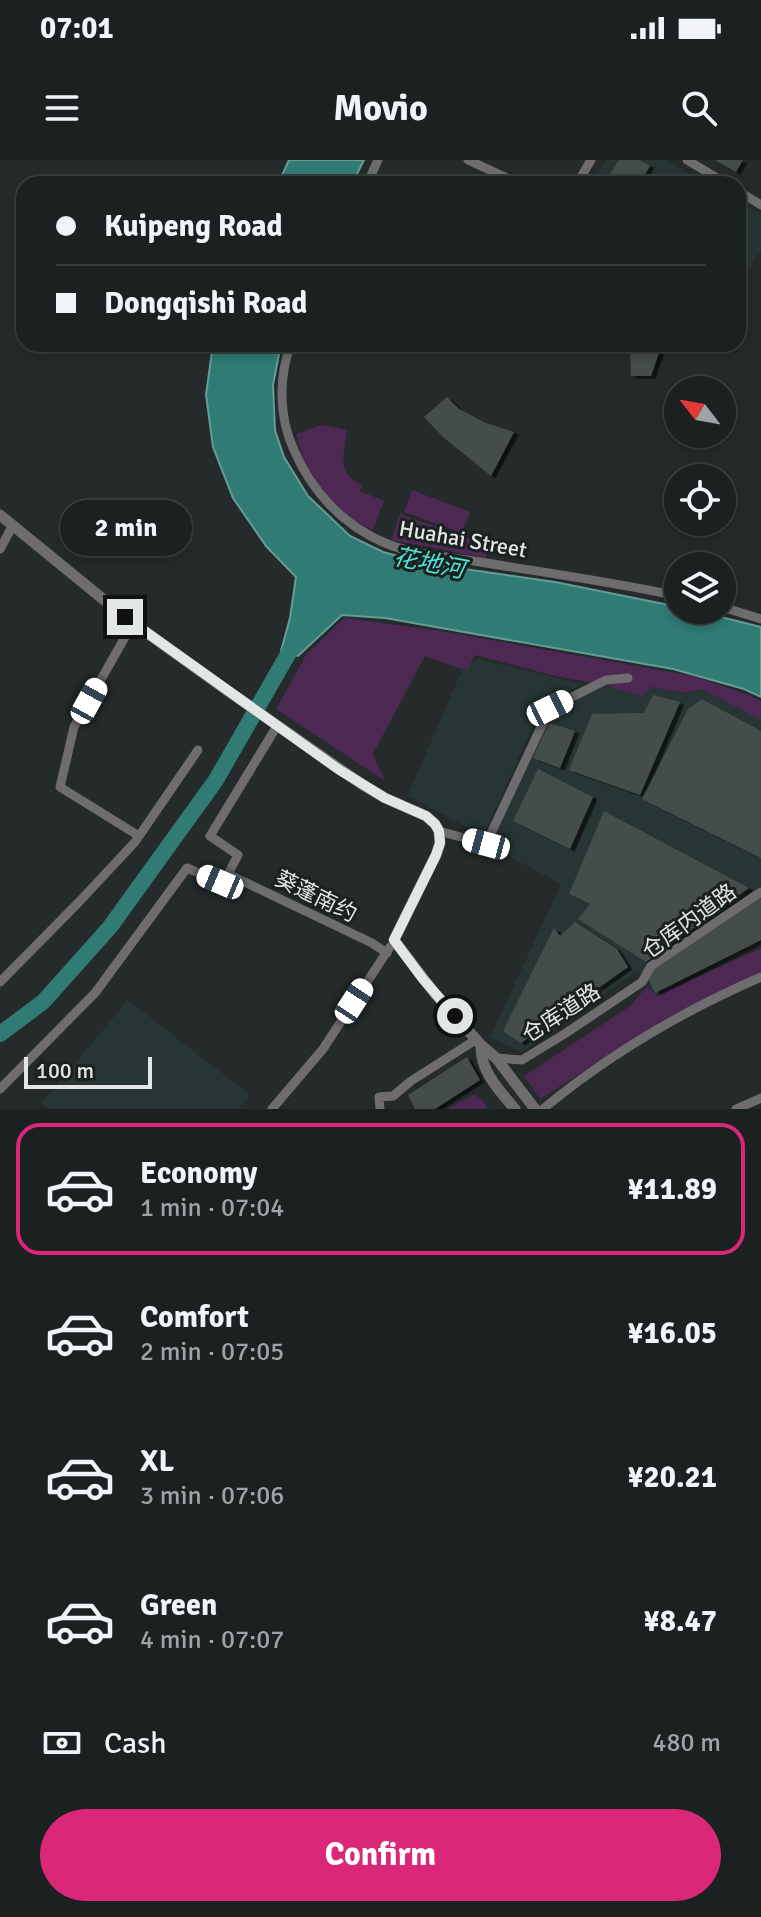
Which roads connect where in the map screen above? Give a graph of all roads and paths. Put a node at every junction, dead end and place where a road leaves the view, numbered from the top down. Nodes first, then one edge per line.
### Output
1 (468, 160) edge
2 (687, 160) edge
3 (503, 176) edge
4 (714, 176) edge
5 (289, 352) edge
6 (0, 515) edge
7 (13, 525) junction
8 (0, 549) edge
9 (664, 593) edge
10 (736, 611) edge
11 (760, 619) edge
12 (133, 623) junction
13 (628, 678) dead end
14 (275, 725) junction
15 (198, 750) dead end
16 (439, 831) junction
17 (139, 836) junction
18 (228, 874) junction
19 (761, 892) edge
20 (394, 940) junction
21 (387, 953) junction
22 (761, 977) edge
23 (0, 982) edge
24 (642, 982) joint
25 (479, 1042) junction
26 (496, 1058) junction
27 (0, 1089) edge
28 (761, 1098) edge
29 (272, 1109) edge
30 (380, 1109) edge
31 (515, 1109) edge
32 (535, 1109) edge
33 (543, 1109) edge
34 (736, 1109) edge

1 - 3 street
2 - 4 street
5 - 9 street, Huahai Street
6 - 7 street
7 - 8 street
7 - 12 street
10 - 11 street
12 - 14 street
12 - 17 street
13 - 16 street
14 - 16 street
14 - 18 street
15 - 17 street
16 - 20 street
17 - 23 street
18 - 21 street, 葵蓬南约
18 - 27 street, 葵蓬南约
19 - 24 street, 仓库内道路
20 - 21 street
20 - 25 street
21 - 29 street
22 - 33 street
24 - 26 street, 仓库道路
25 - 26 street
25 - 30 street
25 - 31 street
26 - 32 street
28 - 34 street

